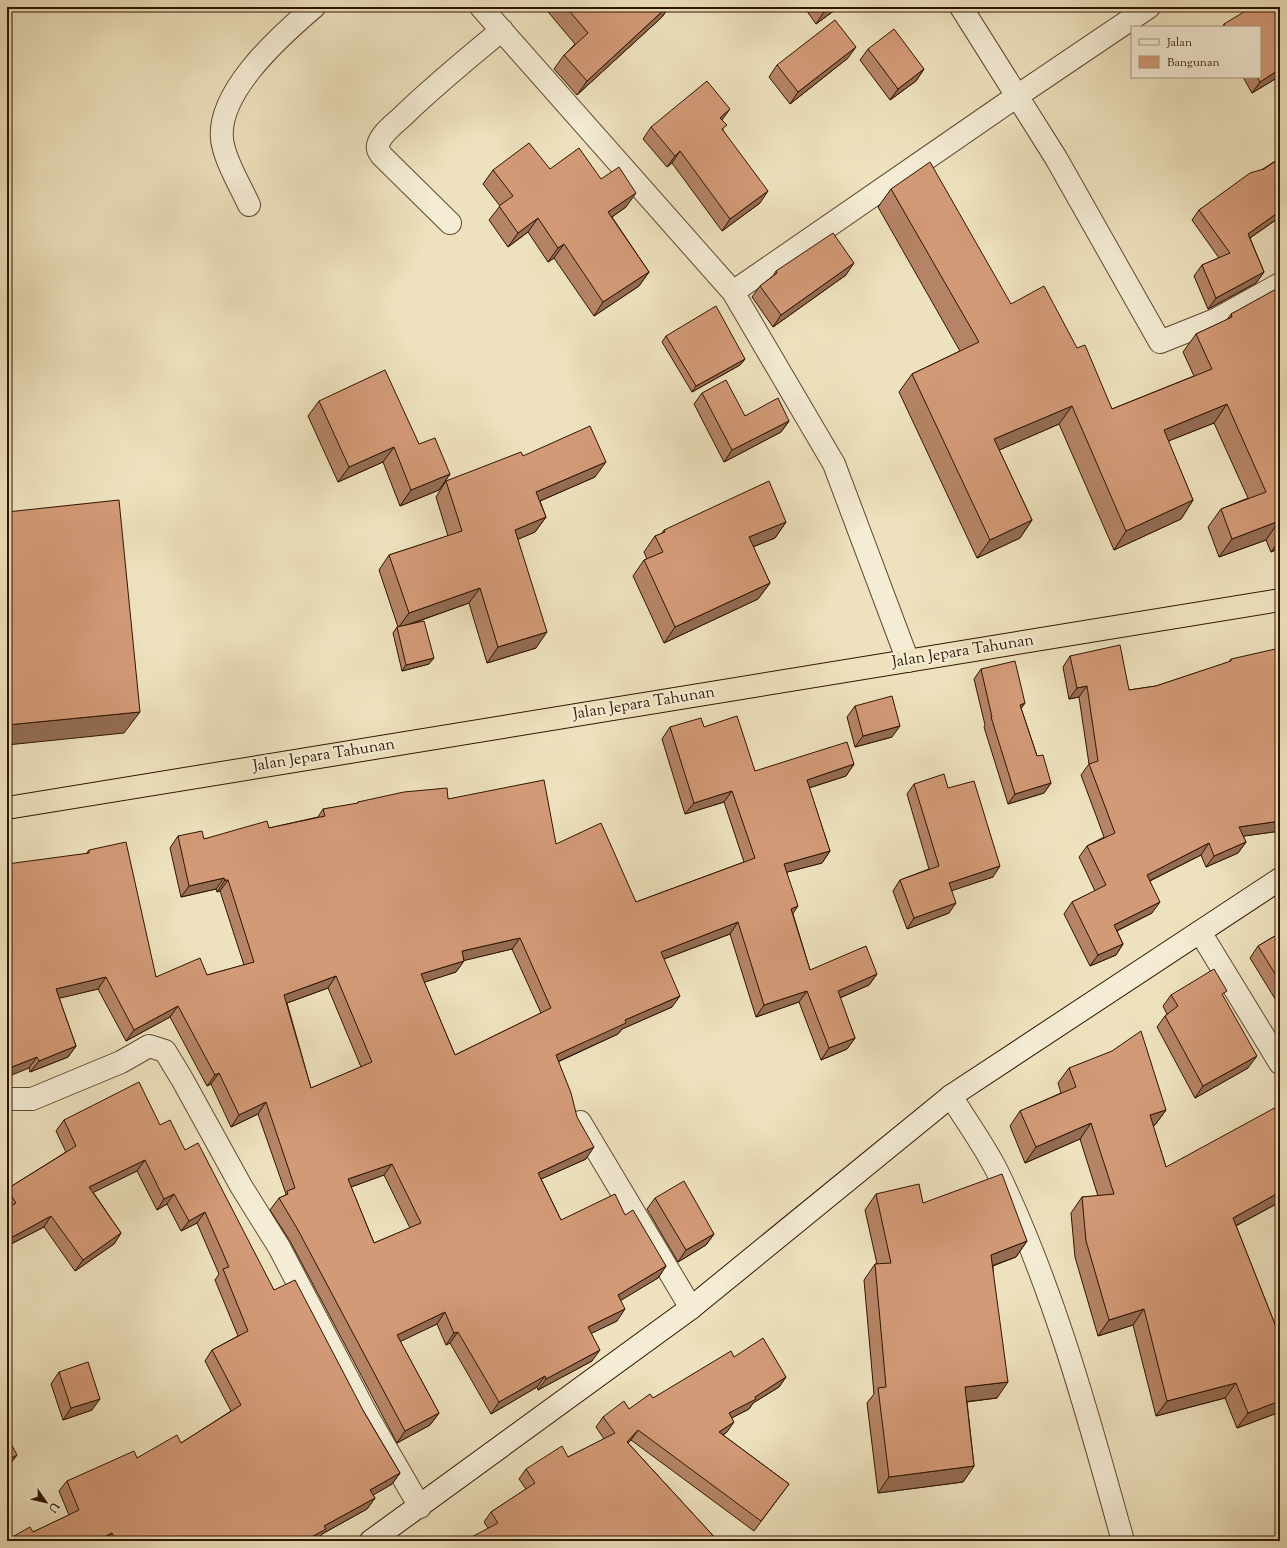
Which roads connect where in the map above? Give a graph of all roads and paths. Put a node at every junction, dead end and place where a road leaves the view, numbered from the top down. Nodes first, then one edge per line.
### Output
1 (314, 7) edge
2 (481, 7) edge
3 (961, 7) edge
4 (1149, 7) edge
5 (502, 30) junction
6 (1017, 96) junction
7 (249, 205) dead end
8 (450, 223) dead end
9 (1280, 284) edge
10 (733, 292) junction
11 (1280, 600) edge
12 (908, 661) junction
13 (7, 808) edge
14 (1280, 879) edge
15 (1200, 932) junction
16 (1280, 1063) edge
17 (951, 1096) junction
18 (7, 1099) edge
19 (580, 1122) edge
20 (691, 1308) junction
21 (420, 1507) junction
22 (371, 1541) edge
23 (1123, 1541) edge

1 - 7 street
2 - 5 street
3 - 6 street
4 - 6 street
5 - 8 street
5 - 10 street
6 - 9 street
6 - 10 street
10 - 12 street
11 - 12 highway, Jalan Jepara Tahunan
12 - 13 highway, Jalan Jepara Tahunan
14 - 15 street
15 - 16 street
15 - 17 street
17 - 20 street
17 - 23 street
18 - 21 street
19 - 20 street
20 - 21 street
21 - 22 street

